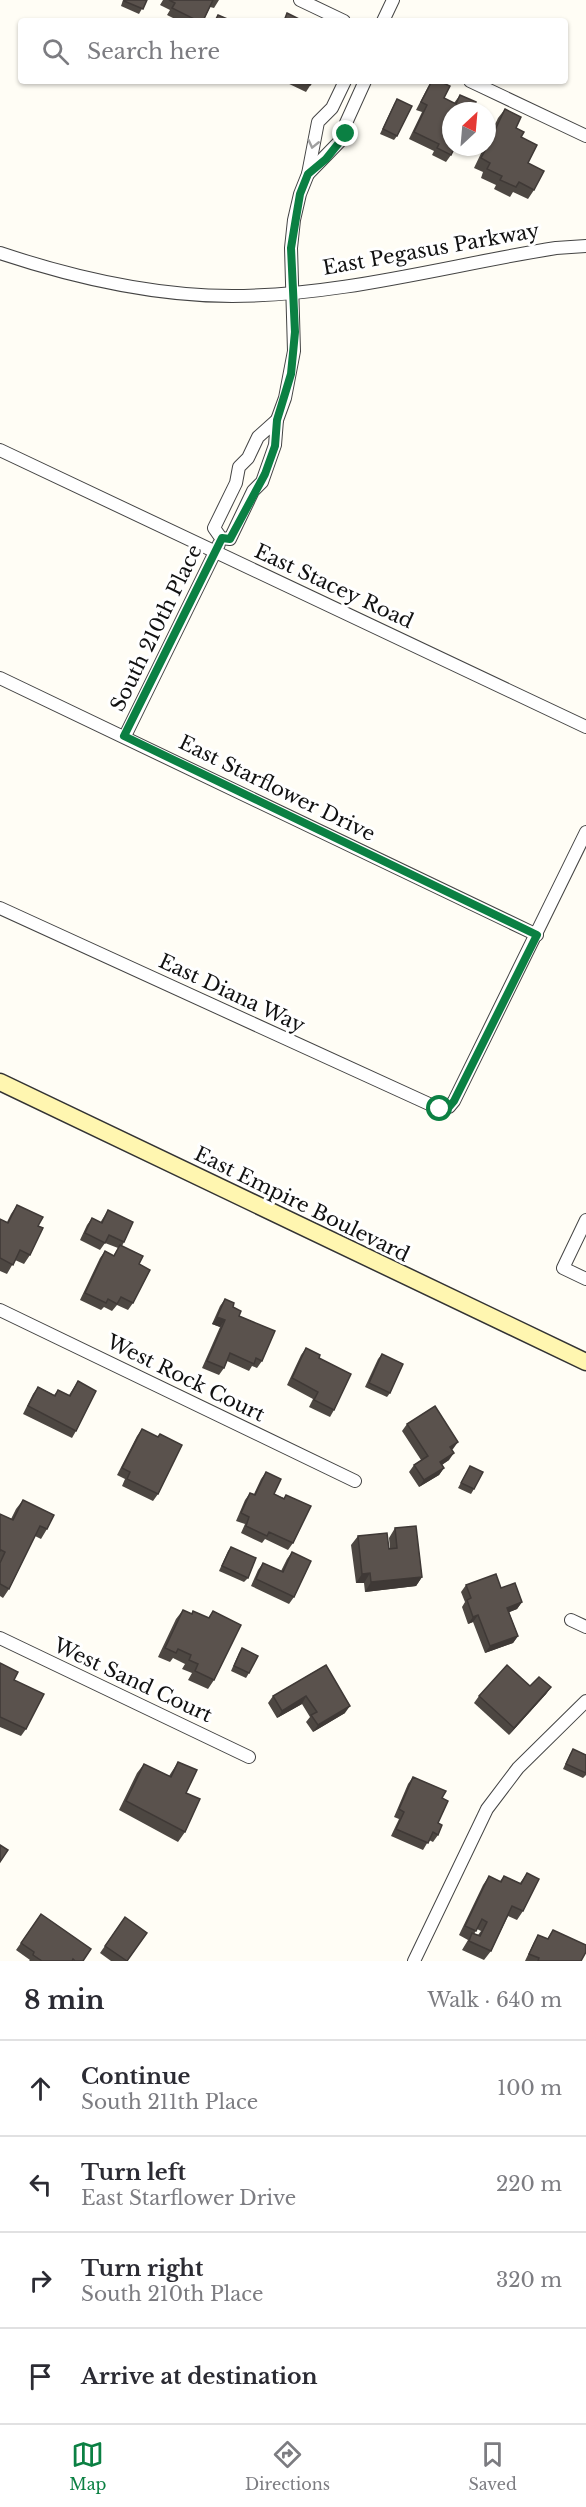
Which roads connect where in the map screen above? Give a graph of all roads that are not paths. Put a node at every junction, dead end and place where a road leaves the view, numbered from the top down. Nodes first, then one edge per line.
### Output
1 (300, 0) edge
2 (393, 0) edge
3 (338, 18) edge
4 (384, 18) edge
5 (343, 84) edge
6 (364, 84) edge
7 (476, 84) edge
8 (326, 114) junction
9 (346, 123) junction
10 (586, 136) edge
11 (308, 174) junction
12 (586, 246) edge
13 (0, 253) edge
14 (294, 292) junction
15 (277, 420) junction
16 (0, 450) edge
17 (236, 483) junction
18 (254, 491) junction
19 (222, 538) junction
20 (215, 551) junction
21 (0, 678) edge
22 (586, 727) edge
23 (124, 736) junction
24 (586, 832) edge
25 (0, 908) edge
26 (537, 935) junction
27 (0, 1082) edge
28 (586, 1220) edge
29 (586, 1279) edge
30 (0, 1310) edge
31 (586, 1362) edge
32 (355, 1480) dead end
33 (571, 1620) dead end
34 (586, 1627) edge
35 (0, 1638) edge
36 (586, 1701) edge
37 (249, 1756) dead end
38 (414, 1961) edge

1 - 3 street
2 - 4 street
5 - 8 street, South 210th Place
6 - 9 street, South 210th Place
7 - 10 street
8 - 9 street
8 -> 11 street, South 210th Place
9 - 11 street, South 210th Place
11 - 14 street, South 210th Place
12 - 14 street, East Pegasus Parkway
13 - 14 street, East Pegasus Parkway
14 - 15 street, South 210th Place
15 - 17 street, South 210th Place
15 - 18 street, South 210th Place
16 - 20 street, East Stacey Road
17 - 18 street
17 - 19 street, South 210th Place
18 - 19 street, South 210th Place
19 - 20 street, South 210th Place
20 - 22 street, East Stacey Road
20 - 23 street, South 210th Place
21 - 23 street, East Starflower Drive
23 - 26 street, East Starflower Drive
24 - 26 street
25 - 26 street, East Diana Way
27 - 31 street, East Empire Boulevard
28 - 29 street
30 - 32 street, West Rock Court
33 - 34 street
35 - 37 street, West Sand Court
36 - 38 street

